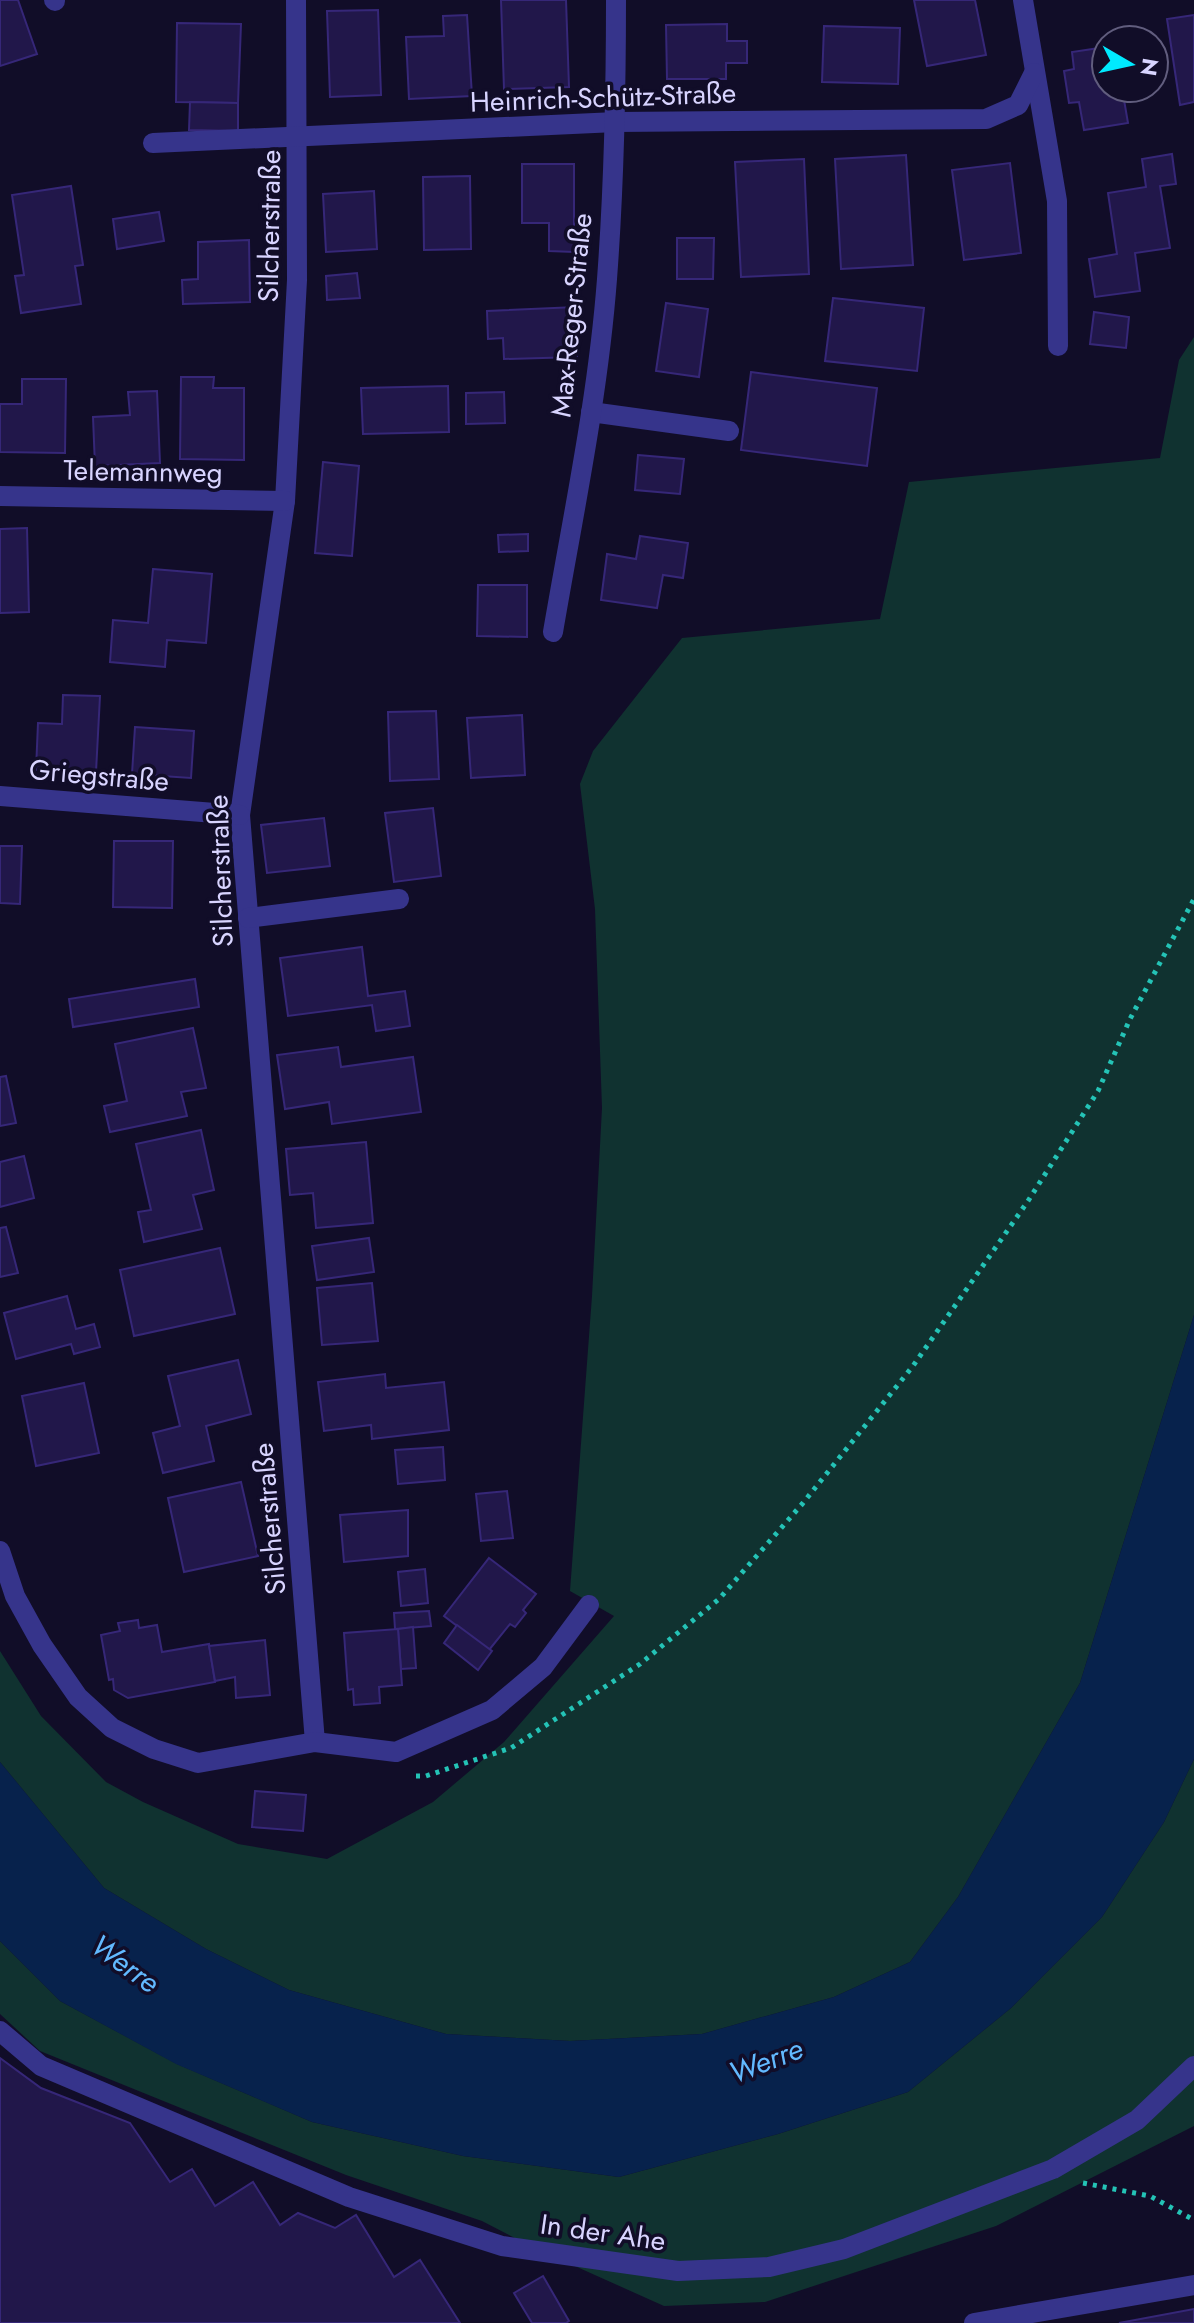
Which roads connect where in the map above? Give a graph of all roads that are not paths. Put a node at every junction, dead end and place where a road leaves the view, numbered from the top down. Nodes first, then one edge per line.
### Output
1 (296, 0) edge
2 (616, 0) edge
3 (1023, 0) edge
4 (1034, 73) junction
5 (616, 122) junction
6 (298, 138) junction
7 (153, 143) dead end
8 (1058, 346) dead end
9 (591, 412) junction
10 (729, 431) dead end
11 (0, 496) edge
12 (285, 501) junction
13 (553, 632) dead end
14 (0, 796) edge
15 (240, 815) junction
16 (399, 899) dead end
17 (248, 918) junction
18 (0, 1551) edge
19 (589, 1605) dead end
20 (315, 1742) junction
21 (0, 2031) edge
22 (1194, 2066) edge
23 (1194, 2285) edge
24 (974, 2323) edge

1 - 6 street, Silcherstraße
2 - 5 street, Max-Reger-Straße
3 - 4 street
4 - 5 street, Heinrich-Schütz-Straße
4 - 8 street
5 - 6 street, Heinrich-Schütz-Straße
5 - 9 street, Max-Reger-Straße
6 - 7 street, Heinrich-Schütz-Straße
6 - 12 street, Silcherstraße
9 - 10 street
9 - 13 street, Max-Reger-Straße
11 - 12 street, Telemannweg
12 - 15 street, Silcherstraße
14 - 15 street, Griegstraße
15 - 17 street, Silcherstraße
16 - 17 street
17 - 20 street, Silcherstraße
18 - 20 street
19 - 20 street
21 - 22 street, In der Ahe
23 - 24 street

